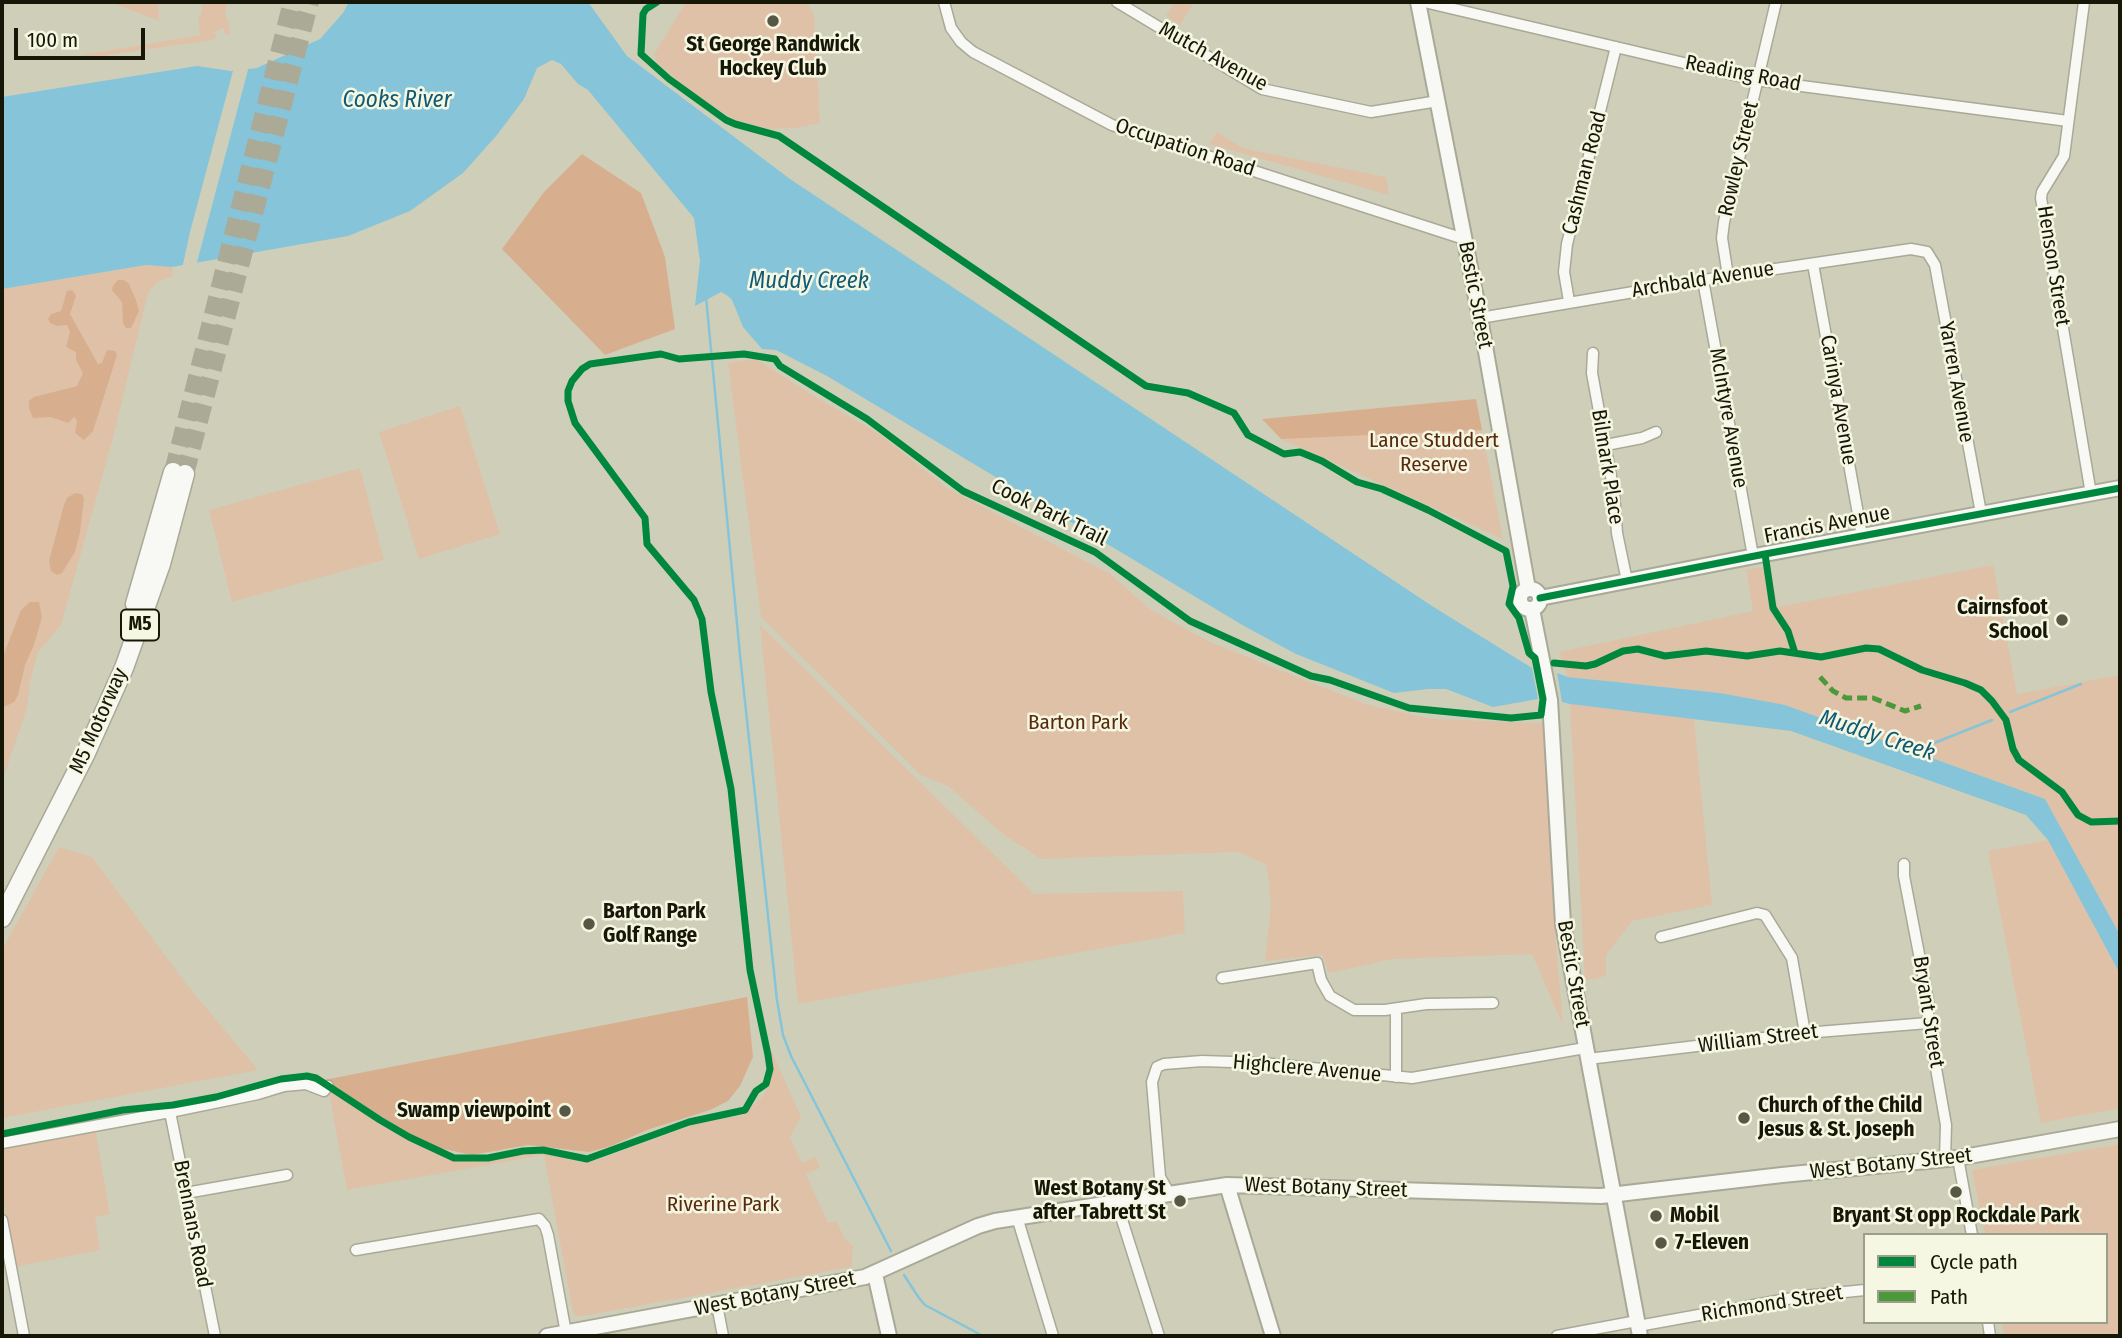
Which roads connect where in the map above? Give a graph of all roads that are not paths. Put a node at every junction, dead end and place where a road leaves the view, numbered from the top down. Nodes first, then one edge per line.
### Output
1 (944, 2) edge
2 (1117, 2) edge
3 (1421, 2) edge
4 (1776, 2) edge
5 (2084, 2) edge
6 (1616, 47) junction
7 (1756, 80) junction
8 (1438, 101) junction
9 (2068, 121) junction
10 (1464, 239) junction
11 (1927, 252) joint
12 (1813, 264) junction
13 (1728, 276) junction
14 (1703, 280) junction
15 (1569, 301) junction
16 (1480, 317) junction
17 (1593, 353) dead end
18 (1656, 432) dead end
19 (1606, 444) junction
20 (179, 473) tunnel mouth
21 (2120, 488) edge
22 (2091, 494) junction
23 (1981, 513) junction
24 (1862, 536) junction
25 (1753, 556) junction
26 (1627, 581) junction
27 (1533, 599) junction
28 (73, 767) junction
29 (1903, 864) dead end
30 (2, 893) edge
31 (2, 918) edge
32 (1661, 937) dead end
33 (1222, 978) dead end
34 (1493, 1003) dead end
35 (1396, 1009) junction
36 (1928, 1023) junction
37 (1805, 1033) junction
38 (1586, 1054) junction
39 (1396, 1077) junction
40 (328, 1086) dead end
41 (170, 1112) junction
42 (2120, 1129) edge
43 (2, 1143) edge
44 (1951, 1159) junction
45 (286, 1175) dead end
46 (1227, 1185) junction
47 (186, 1193) junction
48 (1169, 1193) junction
49 (1613, 1196) junction
50 (1116, 1201) junction
51 (1017, 1217) junction
52 (2, 1220) edge
53 (1971, 1233) edge
54 (356, 1250) dead end
55 (875, 1273) junction
56 (1863, 1290) edge
57 (717, 1305) junction
58 (1638, 1328) edge
59 (575, 1333) edge
60 (24, 1336) edge
61 (215, 1336) edge
62 (547, 1336) edge
63 (723, 1336) edge
64 (889, 1336) edge
65 (1053, 1336) edge
66 (1159, 1336) edge
67 (1273, 1336) edge
68 (1557, 1336) edge

1 - 10 street, Occupation Road
2 - 8 street, Mutch Avenue
3 - 6 street, Reading Road
3 - 8 main road, Bestic Street
4 - 7 street, Rowley Street
5 - 9 street, Henson Street
6 - 7 street, Reading Road
6 - 15 street, Cashman Road
7 - 9 street, Reading Road
7 - 13 street, Rowley Street
8 - 10 main road, Bestic Street
9 - 22 street, Henson Street
10 - 16 main road, Bestic Street
11 - 12 street, Archbald Avenue
11 - 23 street, Yarren Avenue
12 - 13 street, Archbald Avenue
12 - 24 street, Carinya Avenue
13 - 14 street, Archbald Avenue
14 - 15 street, Archbald Avenue
14 - 25 street, McIntyre Avenue
15 - 16 street, Archbald Avenue
16 - 27 main road, Bestic Street
17 - 19 street, Bilmark Place
18 - 19 street
19 - 26 street, Bilmark Place
20 - 28 highway, M5 Motorway / M5
21 - 22 main road, Francis Avenue
22 - 23 main road, Francis Avenue
23 - 24 main road, Francis Avenue
24 - 25 main road, Francis Avenue
25 - 26 main road, Francis Avenue
26 - 27 main road, Francis Avenue
27 - 38 main road, Bestic Street
28 - 30 highway, M5 Motorway / M5
28 - 31 highway, M5 Motorway / M5
29 - 36 street, Bryant Street
32 - 37 street
33 - 35 street
34 - 35 street
35 - 39 street
36 - 37 street, William Street
36 - 44 street, Bryant Street
37 - 38 street, William Street
38 - 39 street, Highclere Avenue
38 - 49 main road, Bestic Street
39 - 48 street, Highclere Avenue
40 - 41 street
41 - 43 street
41 - 47 street, Brennans Road
42 - 44 main road, West Botany Street
44 - 49 main road, West Botany Street
44 - 53 street, Bryant Street
45 - 47 street
46 - 48 main road, West Botany Street
46 - 49 main road, West Botany Street
46 - 67 main road
47 - 61 street, Brennans Road
48 - 50 main road, West Botany Street
49 - 58 main road, Bestic Street
50 - 51 main road, West Botany Street
50 - 66 street
51 - 55 main road, West Botany Street
51 - 65 street
52 - 60 street
54 - 59 street
55 - 57 main road, West Botany Street
55 - 64 main road
56 - 58 street, Richmond Street
57 - 59 main road, West Botany Street
57 - 63 street
58 - 68 street, Richmond Street
59 - 62 main road, West Botany Street

